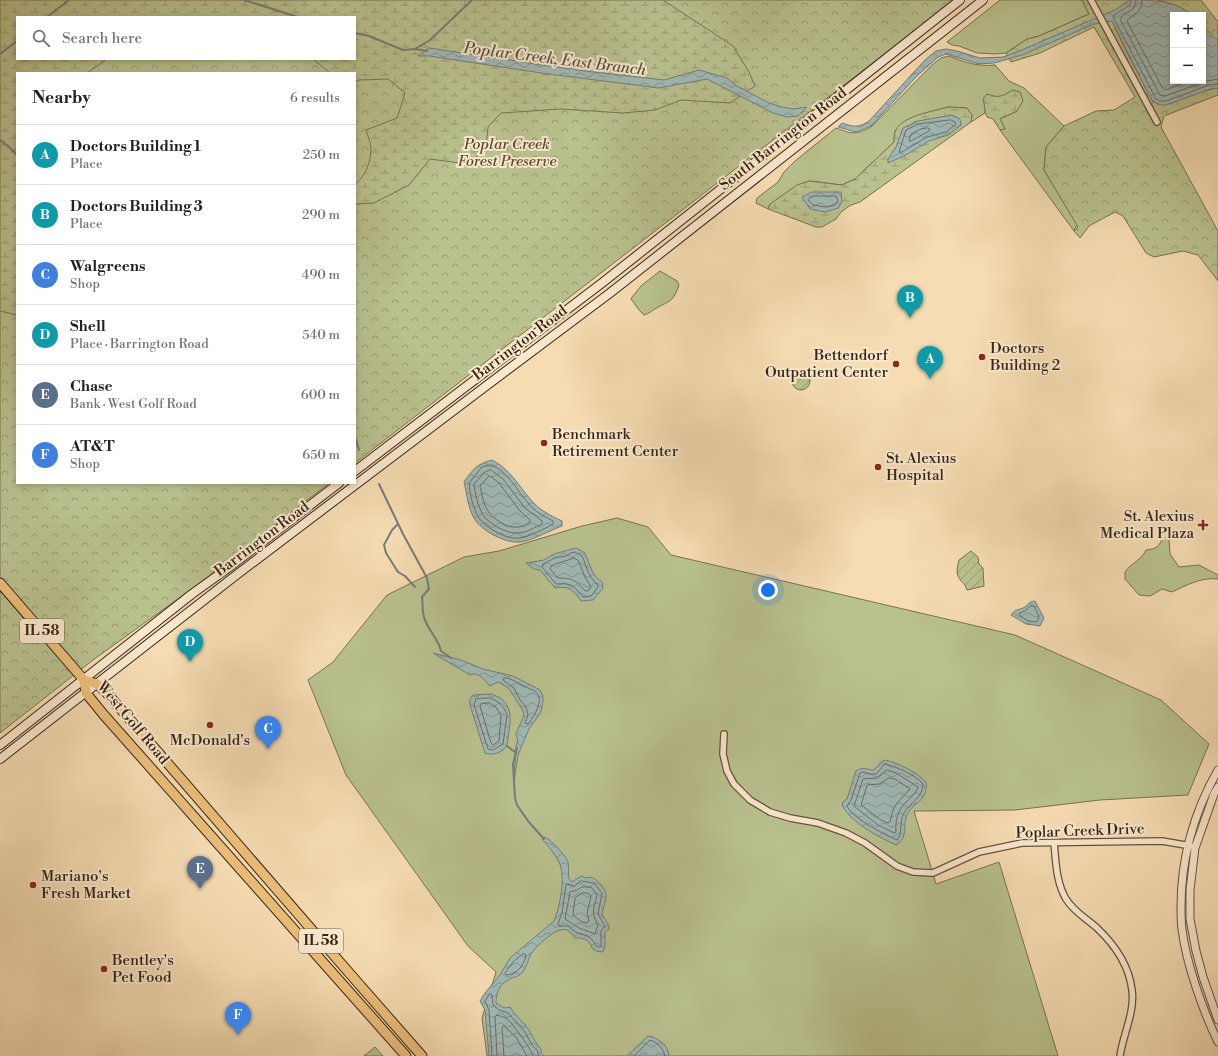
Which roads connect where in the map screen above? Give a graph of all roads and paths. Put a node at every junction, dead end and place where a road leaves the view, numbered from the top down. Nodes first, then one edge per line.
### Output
1 (960, 0) edge
2 (983, 0) edge
3 (1091, 0) edge
4 (1157, 122) dead end
5 (593, 290) joint
6 (601, 300) joint
7 (356, 470) edge
8 (339, 484) edge
9 (0, 583) edge
10 (84, 680) junction
11 (97, 684) junction
12 (86, 693) junction
13 (724, 734) dead end
14 (0, 745) edge
15 (0, 759) edge
16 (1218, 770) edge
17 (1218, 787) edge
18 (1054, 843) junction
19 (1192, 846) junction
20 (1218, 1020) edge
21 (1218, 1042) edge
22 (406, 1056) edge
23 (422, 1056) edge
24 (1120, 1056) edge

1 - 5 main road, South Barrington Road
2 - 6 main road, South Barrington Road
3 - 4 street
5 - 7 main road, Barrington Road
6 - 11 main road, Barrington Road
8 - 10 main road, Barrington Road
9 - 10 main road, IL 58
10 - 11 main road, West Golf Road / IL 58
10 - 12 main road, West Golf Road
10 - 14 main road, Barrington Road
11 - 12 main road, Barrington Road
11 - 23 main road, West Golf Road / IL 58
12 - 15 main road, Barrington Road
12 - 22 main road, West Golf Road / IL 58
13 - 18 street, Poplar Creek Drive
16 - 19 street
17 - 19 street
18 - 19 street, Poplar Creek Drive
18 - 24 street
19 - 20 street
19 - 21 street

